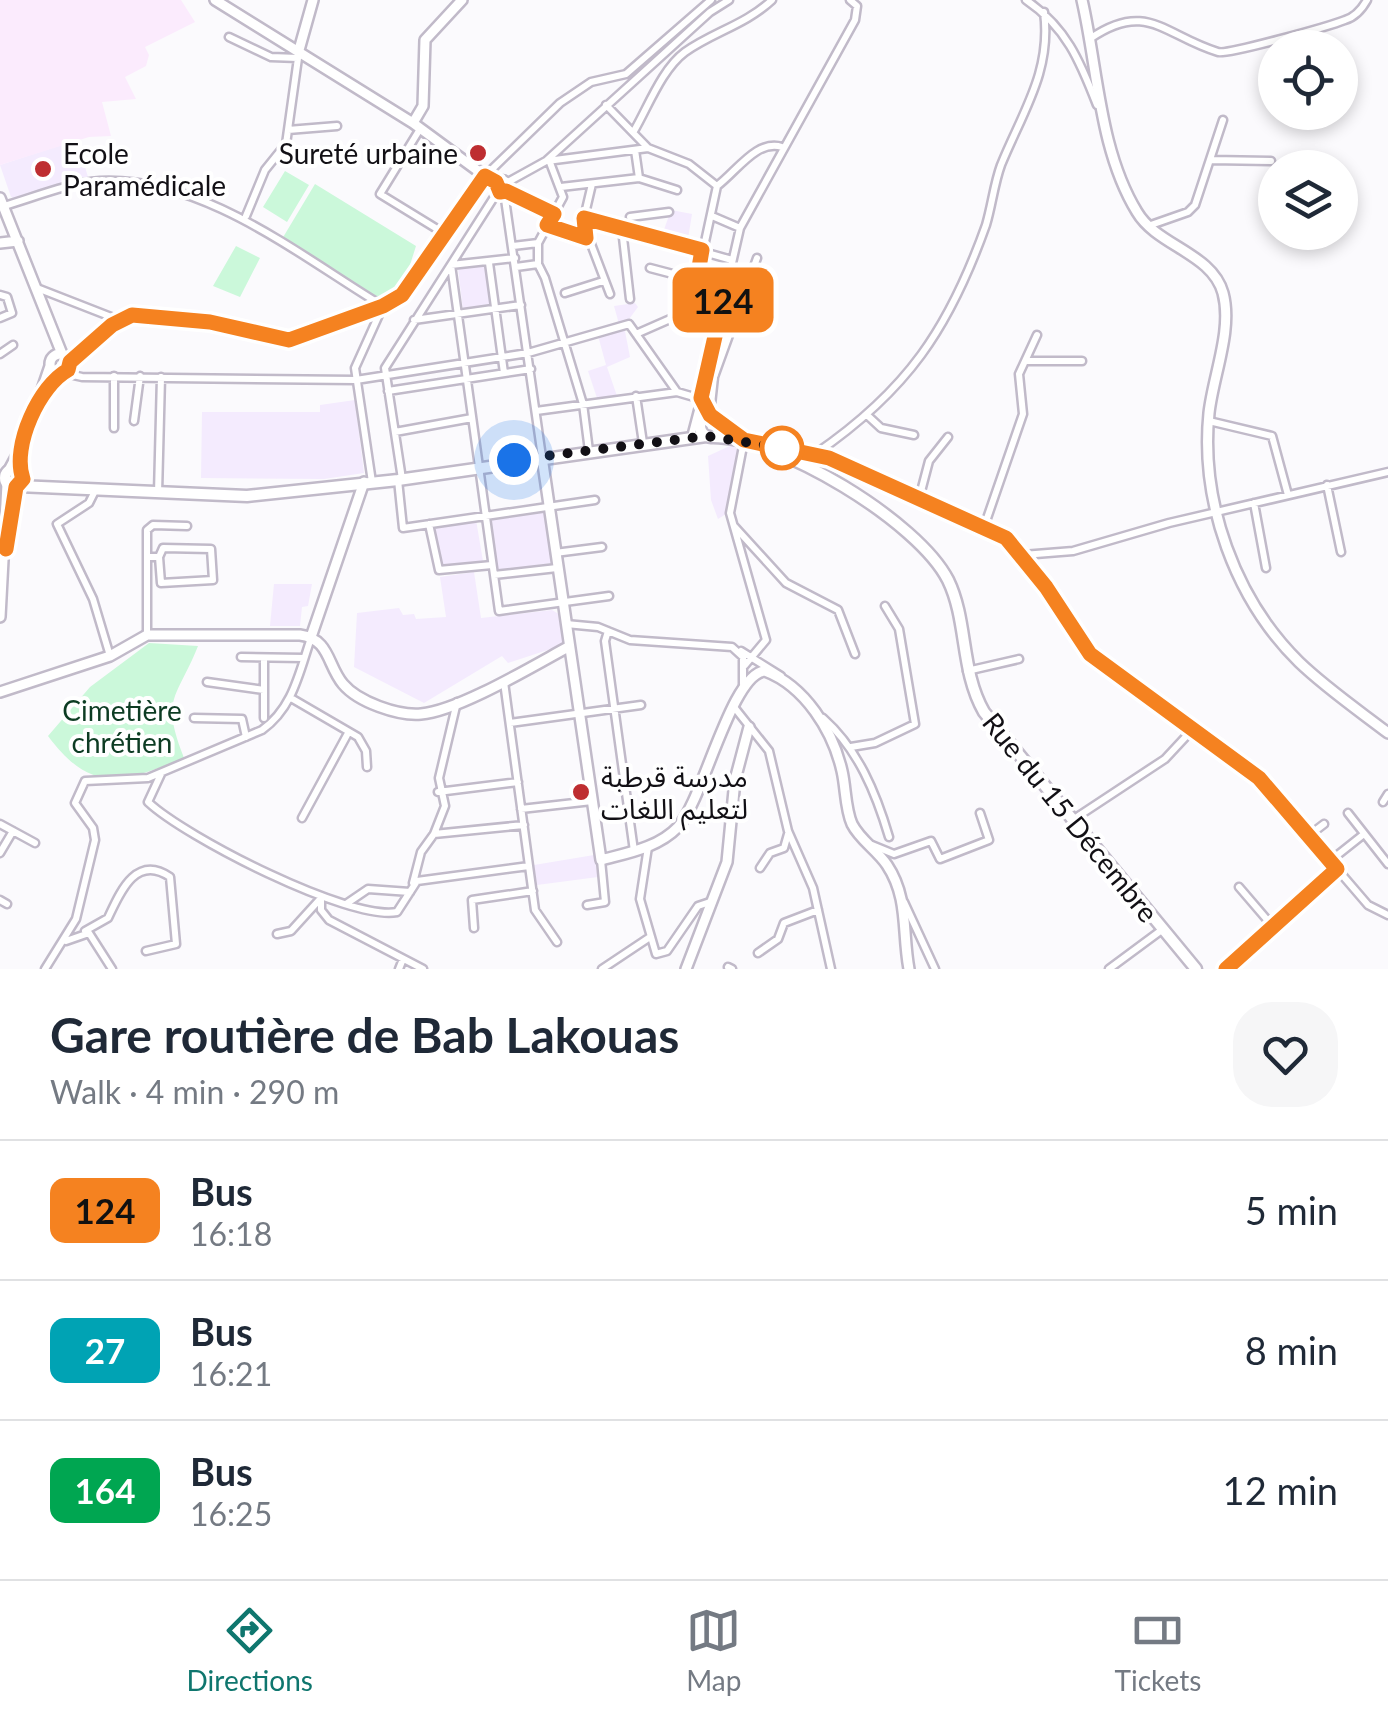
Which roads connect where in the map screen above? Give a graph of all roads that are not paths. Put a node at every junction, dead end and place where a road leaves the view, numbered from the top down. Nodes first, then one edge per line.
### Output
1 (215, 0) edge
2 (313, 0) edge
3 (462, 0) edge
4 (711, 0) edge
5 (729, 0) edge
6 (772, 0) edge
7 (850, 0) edge
8 (1026, 0) edge
9 (1082, 0) edge
10 (1367, 0) edge
11 (1044, 12) junction
12 (229, 38) dead end
13 (1091, 38) junction
14 (298, 54) junction
15 (606, 105) junction
16 (1104, 120) junction
17 (1223, 120) dead end
18 (338, 126) dead end
19 (417, 126) junction
20 (288, 130) junction
21 (634, 132) junction
22 (782, 147) junction
23 (648, 148) junction
24 (635, 150) junction
25 (548, 160) junction
26 (1210, 160) junction
27 (1258, 161) edge
28 (485, 176) junction
29 (639, 178) junction
30 (592, 184) junction
31 (717, 186) junction
32 (562, 187) junction
33 (502, 188) junction
34 (678, 190) dead end
35 (2, 202) edge
36 (669, 212) dead end
37 (554, 214) junction
38 (246, 216) junction
39 (712, 216) junction
40 (630, 217) dead end
41 (584, 218) junction
42 (547, 225) junction
43 (1148, 226) junction
44 (622, 228) junction
45 (740, 228) junction
46 (442, 232) junction
47 (586, 238) junction
48 (18, 241) junction
49 (0, 243) edge
50 (538, 244) junction
51 (513, 246) junction
52 (702, 250) junction
53 (757, 258) dead end
54 (733, 260) junction
55 (489, 263) junction
56 (516, 263) junction
57 (538, 264) junction
58 (451, 265) junction
59 (650, 268) dead end
60 (697, 279) junction
61 (603, 281) junction
62 (36, 288) junction
63 (726, 288) junction
64 (565, 293) dead end
65 (0, 294) edge
66 (610, 294) dead end
67 (630, 300) dead end
68 (521, 305) junction
69 (383, 306) junction
70 (702, 306) junction
71 (494, 309) junction
72 (721, 309) junction
73 (458, 313) junction
74 (0, 318) edge
75 (119, 320) junction
76 (414, 320) junction
77 (636, 334) junction
78 (1038, 336) dead end
79 (565, 344) junction
80 (13, 345) dead end
81 (0, 354) edge
82 (528, 354) junction
83 (502, 357) junction
84 (1026, 361) junction
85 (1082, 361) dead end
86 (464, 362) junction
87 (60, 363) junction
88 (531, 369) junction
89 (504, 373) junction
90 (386, 375) junction
91 (114, 376) junction
92 (140, 376) junction
93 (161, 377) junction
94 (465, 378) junction
95 (356, 380) junction
96 (388, 391) junction
97 (676, 392) junction
98 (636, 396) junction
99 (701, 398) junction
100 (583, 404) junction
101 (536, 411) junction
102 (867, 415) junction
103 (715, 417) junction
104 (472, 418) junction
105 (134, 421) dead end
106 (1209, 421) junction
107 (114, 428) dead end
108 (395, 432) junction
109 (914, 435) dead end
110 (709, 436) junction
111 (948, 437) dead end
112 (690, 438) junction
113 (744, 440) junction
114 (643, 443) junction
115 (589, 451) junction
116 (815, 454) junction
117 (542, 458) junction
118 (479, 466) junction
119 (1388, 472) edge
120 (10, 478) edge
121 (400, 479) junction
122 (368, 482) junction
123 (1327, 485) junction
124 (96, 488) junction
125 (158, 493) junction
126 (1288, 494) junction
127 (919, 499) junction
128 (595, 500) dead end
129 (1254, 503) junction
130 (548, 506) junction
131 (1214, 512) junction
132 (485, 515) junction
133 (429, 524) junction
134 (187, 526) dead end
135 (734, 526) junction
136 (984, 527) junction
137 (3, 538) edge
138 (602, 547) dead end
139 (6, 549) junction
140 (1342, 552) dead end
141 (555, 553) junction
142 (1023, 555) junction
143 (149, 557) junction
144 (158, 557) junction
145 (492, 565) junction
146 (557, 568) junction
147 (1266, 568) dead end
148 (494, 575) junction
149 (609, 596) dead end
150 (562, 603) junction
151 (886, 606) dead end
152 (0, 617) edge
153 (565, 624) junction
154 (608, 631) junction
155 (147, 635) junction
156 (312, 637) junction
157 (568, 647) junction
158 (732, 647) junction
159 (855, 654) dead end
160 (110, 656) junction
161 (754, 656) junction
162 (241, 658) dead end
163 (264, 658) junction
164 (304, 658) junction
165 (1020, 660) dead end
166 (745, 665) junction
167 (966, 672) junction
168 (504, 680) junction
169 (207, 682) dead end
170 (789, 683) junction
171 (743, 684) junction
172 (264, 690) junction
173 (0, 692) edge
174 (291, 698) junction
175 (457, 701) junction
176 (641, 705) dead end
177 (734, 707) junction
178 (613, 708) junction
179 (578, 713) junction
180 (817, 713) junction
181 (194, 718) dead end
182 (264, 718) dead end
183 (510, 722) junction
184 (749, 727) junction
185 (1192, 730) junction
186 (1388, 732) edge
187 (347, 735) junction
188 (246, 737) junction
189 (851, 748) junction
190 (367, 767) dead end
191 (162, 772) junction
192 (518, 782) junction
193 (438, 792) junction
194 (1388, 794) edge
195 (592, 801) junction
196 (1383, 802) dead end
197 (522, 809) junction
198 (1348, 813) dead end
199 (980, 814) dead end
200 (302, 818) dead end
201 (1071, 821) junction
202 (0, 824) edge
203 (524, 824) junction
204 (1324, 824) dead end
205 (13, 830) junction
206 (788, 831) junction
207 (434, 834) junction
208 (1364, 834) junction
209 (889, 837) dead end
210 (1307, 837) junction
211 (35, 843) dead end
212 (870, 844) junction
213 (648, 847) junction
214 (634, 851) junction
215 (0, 853) edge
216 (601, 860) junction
217 (1330, 861) junction
218 (1388, 864) edge
219 (529, 866) junction
220 (760, 868) dead end
221 (1337, 869) junction
222 (1239, 886) dead end
223 (411, 891) junction
224 (532, 891) junction
225 (321, 898) junction
226 (902, 899) junction
227 (710, 902) junction
228 (346, 904) junction
229 (587, 905) dead end
230 (818, 910) junction
231 (1388, 914) edge
232 (474, 928) dead end
233 (1164, 929) junction
234 (1275, 929) junction
235 (86, 931) junction
236 (277, 934) dead end
237 (650, 936) junction
238 (557, 942) dead end
239 (62, 944) junction
240 (146, 951) dead end
241 (758, 954) dead end
242 (403, 959) junction
243 (45, 969) edge
244 (112, 969) edge
245 (399, 969) edge
246 (424, 969) edge
247 (602, 969) edge
248 (686, 969) edge
249 (831, 969) edge
250 (909, 969) edge
251 (936, 969) edge
252 (1109, 969) edge
253 (1196, 969) edge
254 (1226, 969) edge

1 - 14 street
2 - 14 street
3 - 19 street
4 - 28 street
5 - 15 street
6 - 21 street
7 - 22 street
8 - 11 street
9 - 13 street
10 - 13 street
11 - 16 street
11 - 102 street
12 - 14 street
13 - 16 street
14 - 19 street
14 - 20 street
15 - 21 street
15 - 25 street
16 - 43 street
17 - 26 street
18 - 20 street
19 - 28 street
19 - 46 street
20 - 38 street
21 - 23 street
22 - 31 street
22 - 45 street
23 - 24 street
23 - 31 street
24 - 25 street
24 - 29 street
25 - 32 street
25 - 33 street
26 - 27 street
26 - 43 street
28 - 33 street
28 - 46 street
29 - 30 street
29 - 34 street
30 - 32 street
30 - 41 street
31 - 39 street
32 - 37 street
33 - 37 street
33 - 51 street
33 - 58 street
35 - 38 street
35 - 48 street
36 - 40 street
37 - 42 street
38 - 69 street
39 - 45 street
39 - 52 street
41 - 44 street
41 - 47 street
42 - 47 street
42 - 50 street
43 - 106 street
44 - 52 street
44 - 67 street
45 - 54 street
46 - 69 street
47 - 61 street
48 - 49 street
48 - 62 street
50 - 51 street
50 - 57 street
51 - 56 street
52 - 54 street
52 - 60 street
53 - 103 street
54 - 63 street
55 - 56 street
55 - 58 street
55 - 71 street
56 - 57 street
56 - 68 street
57 - 79 street
58 - 73 street
58 - 76 street
59 - 60 street
60 - 63 street
60 - 70 street
61 - 64 street
61 - 66 street
62 - 75 street
62 - 87 street
63 - 72 street
65 - 74 street
68 - 71 street
68 - 82 street
69 - 75 street
69 - 95 street
70 - 72 street
70 - 77 street
71 - 73 street
71 - 83 street
72 - 99 street
73 - 76 street
73 - 86 street
75 - 87 street
76 - 90 street
77 - 79 street
77 - 97 street
78 - 84 street
79 - 82 street
79 - 100 street
80 - 81 street
82 - 83 street
82 - 88 street
83 - 86 street
83 - 89 street
84 - 85 street
84 - 136 street
86 - 90 street
86 - 94 street
87 - 91 street
87 - 120 street
88 - 89 street
88 - 101 street
89 - 94 street
90 - 95 street
90 - 96 street
91 - 92 street
91 - 107 street
92 - 93 street
92 - 105 street
93 - 95 street
93 - 125 street
94 - 96 street
94 - 104 street
95 - 122 street
96 - 108 street
97 - 98 street
97 - 99 street
98 - 100 street
98 - 114 street
99 - 103 street
99 - 112 street
100 - 101 street
100 - 115 street
101 - 117 street
102 - 109 street
102 - 116 street
103 - 110 main road
103 - 110 main road
103 - 113 main road
104 - 108 street
104 - 118 street
106 - 126 street
106 - 131 street
108 - 121 street
110 - 112 main road, Rue du 15 Décembre
110 - 113 main road, Rue du 15 Décembre
111 - 127 street
112 - 114 main road, Rue du 15 Décembre
113 - 116 street
113 - 135 street
113 - 167 main road, Rue du 15 Décembre
114 - 115 main road, Rue du 15 Décembre
115 - 117 main road, Rue du 15 Décembre
116 - 127 street
117 - 118 main road, Rue du 15 Décembre
117 - 130 street
118 - 121 main road, Rue du 15 Décembre
118 - 132 street
119 - 123 street
120 - 124 main road, Rue du 15 Décembre
120 - 137 street
120 - 139 street
121 - 122 main road, Rue du 15 Décembre
121 - 133 street
122 - 125 main road, Rue du 15 Décembre
122 - 156 street
123 - 126 street
123 - 140 street
124 - 125 main road, Rue du 15 Décembre
124 - 160 street
126 - 129 street
127 - 136 street
128 - 130 street
129 - 131 street
129 - 147 street
130 - 132 street
130 - 141 street
131 - 142 street
131 - 186 street
132 - 133 street
132 - 145 street
133 - 145 street
134 - 143 street
135 - 159 street
135 - 161 street
136 - 142 street
137 - 139 street
138 - 141 street
139 - 152 street
141 - 146 street
142 - 185 street
143 - 144 street
143 - 155 street
144 - 144 street
145 - 148 street
146 - 148 street
146 - 150 street
148 - 150 street
149 - 150 street
150 - 153 street
151 - 189 street
153 - 154 street
153 - 157 street
154 - 158 street
154 - 178 street
155 - 156 street
155 - 160 street
156 - 164 street
156 - 175 street
157 - 168 street
157 - 179 street
158 - 161 street
158 - 166 street
160 - 173 street
161 - 166 street
161 - 170 street
162 - 163 street
163 - 164 street
163 - 172 street
164 - 174 street
165 - 167 street
166 - 171 street
167 - 201 main road, Rue du 15 Décembre
168 - 175 street
168 - 183 street
169 - 172 street
170 - 171 street
170 - 180 street
171 - 177 street
172 - 182 street
174 - 187 street
174 - 188 street
175 - 193 street
176 - 178 street
177 - 184 street
177 - 213 street
178 - 179 street
178 - 214 street
179 - 183 street
179 - 195 street
180 - 189 street
180 - 212 street
181 - 188 street
183 - 192 street
184 - 206 street
184 - 227 street
185 - 201 street
185 - 210 street
187 - 190 street
187 - 200 street
188 - 191 street
189 - 209 street
191 - 225 street
191 - 239 street
192 - 193 street
192 - 197 street
193 - 207 street
194 - 196 street
195 - 197 street
195 - 216 street
197 - 203 street
198 - 208 street
199 - 212 street
201 - 233 main road, Rue du 15 Décembre
202 - 205 street
203 - 207 street
203 - 219 street
204 - 210 street
205 - 211 street
205 - 215 street
206 - 220 street
206 - 230 street
207 - 223 street
208 - 217 street
208 - 218 street
210 - 217 street
212 - 226 street
213 - 214 street
213 - 237 street
214 - 216 street
216 - 229 street
217 - 221 street
219 - 223 street
219 - 224 street
221 - 231 street
221 - 234 street
222 - 234 street
223 - 228 street
223 - 228 street
224 - 232 street
224 - 238 street
225 - 228 street
225 - 236 street
225 - 242 street
226 - 250 street
226 - 251 street
227 - 237 street
227 - 248 street
230 - 241 street
230 - 249 street
233 - 252 street
233 - 253 main road, Rue du 15 Décembre
234 - 254 street
235 - 239 street
235 - 240 street
235 - 244 street
237 - 247 street
239 - 243 street
242 - 245 street
242 - 246 street

